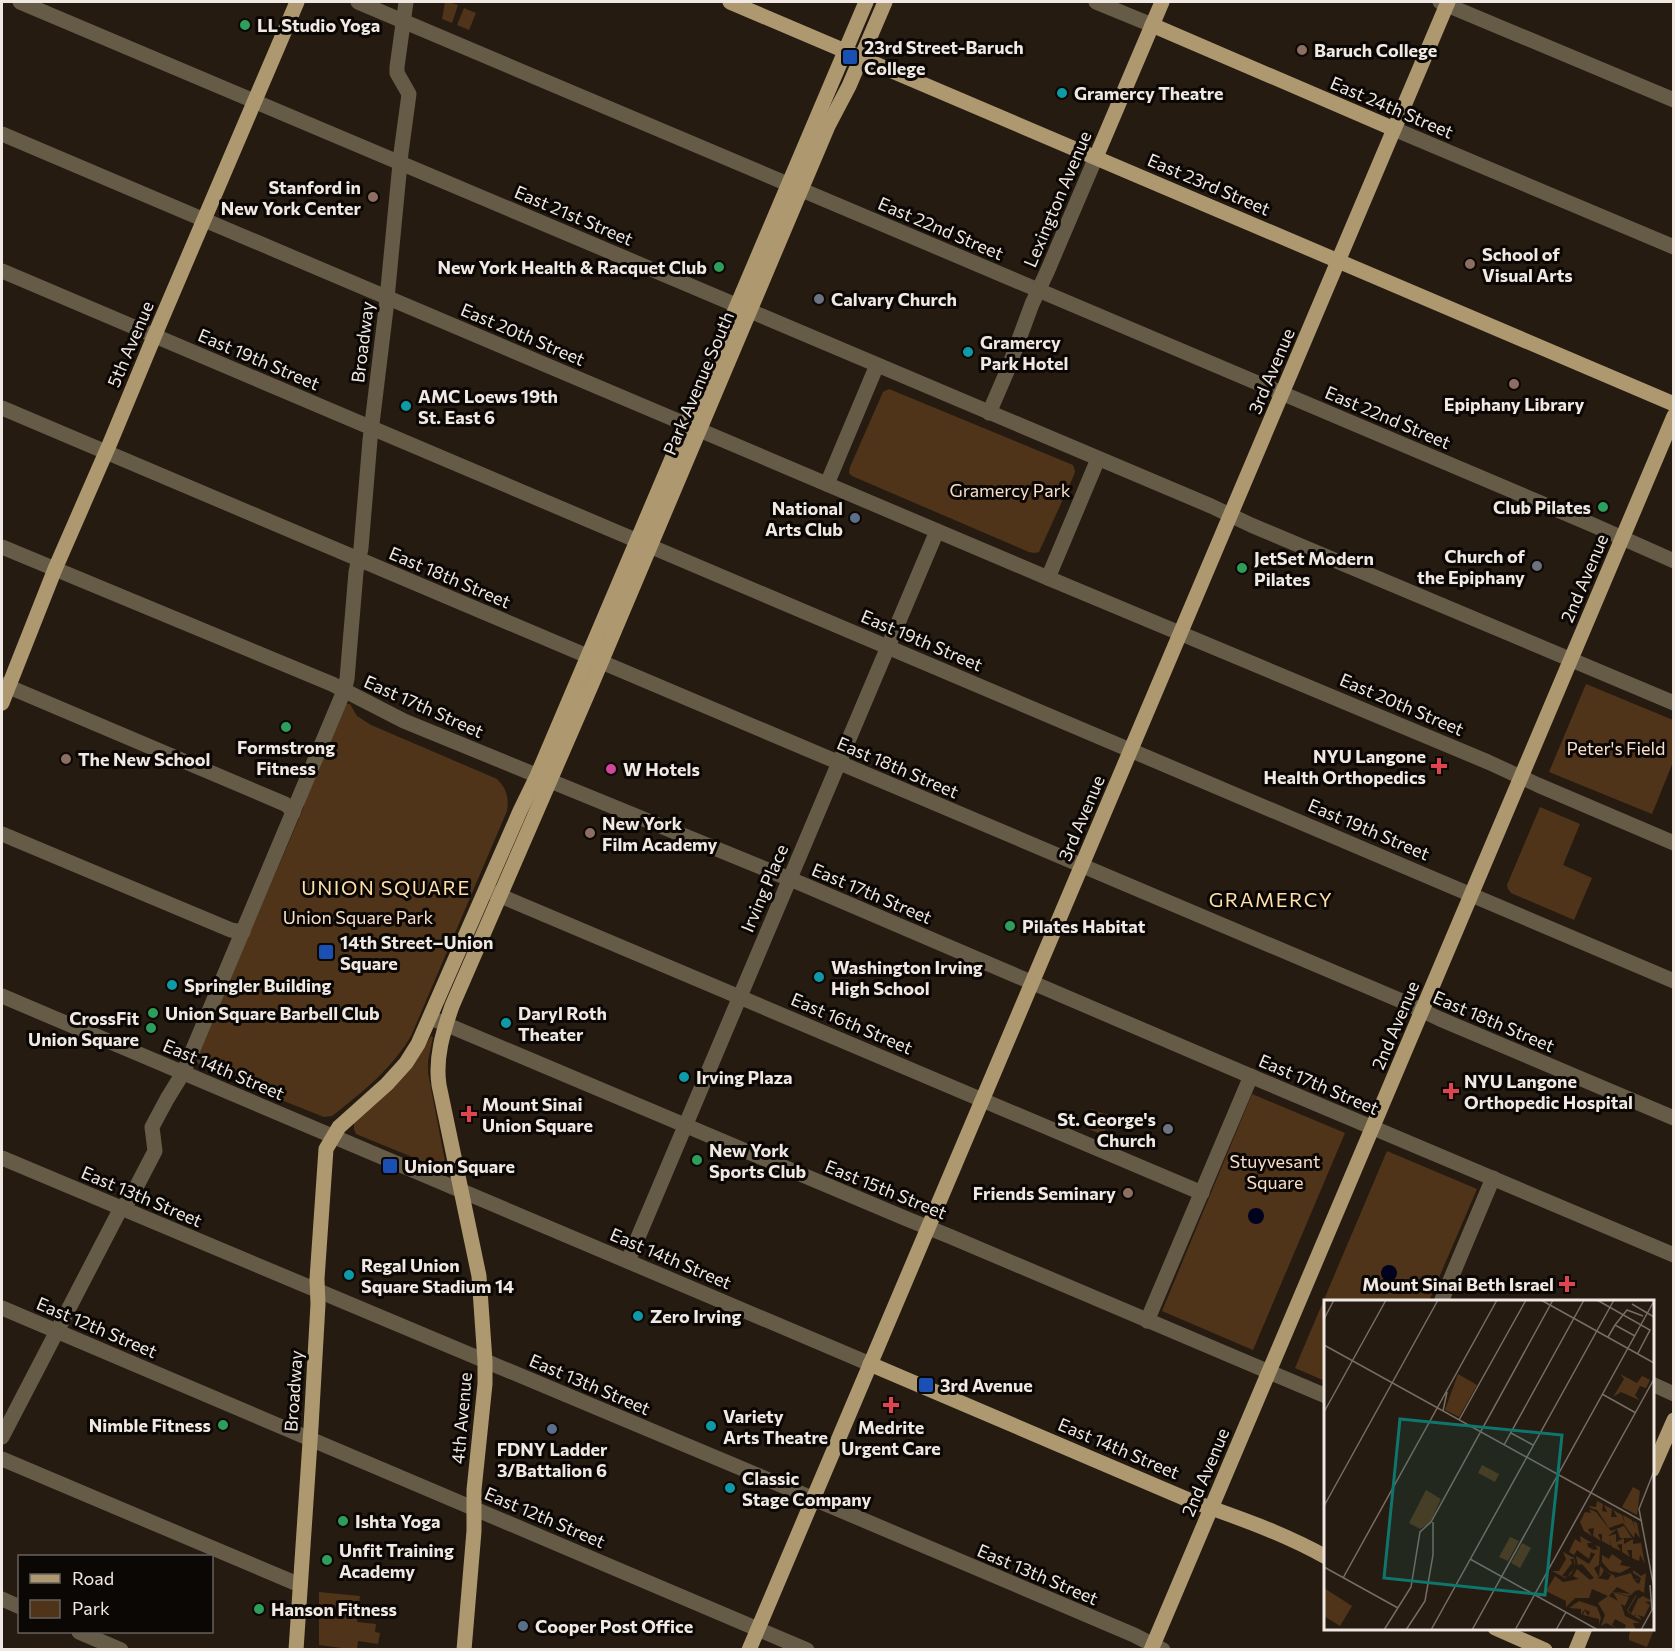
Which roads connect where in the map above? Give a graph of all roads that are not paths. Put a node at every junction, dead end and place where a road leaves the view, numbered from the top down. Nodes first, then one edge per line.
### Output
1 (20, 2) edge
2 (297, 2) edge
3 (358, 2) edge
4 (406, 2) edge
5 (730, 2) edge
6 (866, 2) edge
7 (885, 2) edge
8 (1096, 2) edge
9 (1162, 2) edge
10 (1445, 2) edge
11 (403, 20) junction
12 (1152, 26) junction
13 (845, 51) junction
14 (861, 58) junction
15 (1674, 100) edge
16 (255, 101) junction
17 (1394, 129) junction
18 (2, 134) edge
19 (1096, 158) junction
20 (400, 162) junction
21 (795, 187) junction
22 (204, 220) junction
23 (1674, 247) edge
24 (1339, 261) junction
25 (2, 271) edge
26 (1039, 290) junction
27 (387, 298) junction
28 (743, 308) junction
29 (154, 336) junction
30 (877, 365) junction
31 (1282, 393) junction
32 (1674, 404) edge
33 (2, 408) edge
34 (989, 413) junction
35 (1674, 416) edge
36 (693, 427) junction
37 (372, 428) junction
38 (106, 452) junction
39 (1098, 459) junction
40 (827, 484) junction
41 (1230, 516) junction
42 (937, 531) junction
43 (1621, 539) junction
44 (643, 544) junction
45 (2, 547) edge
46 (359, 560) junction
47 (1674, 561) edge
48 (55, 569) junction
49 (1048, 578) junction
50 (1180, 633) junction
51 (888, 647) junction
52 (594, 659) junction
53 (1571, 660) junction
54 (5, 686) edge
55 (344, 691) junction
56 (2, 703) edge
57 (1674, 703) edge
58 (1131, 750) junction
59 (839, 763) junction
60 (1521, 777) junction
61 (543, 778) junction
62 (293, 813) junction
63 (2, 834) edge
64 (1674, 843) edge
65 (1082, 866) junction
66 (789, 879) junction
67 (493, 892) junction
68 (1471, 895) junction
69 (243, 932) junction
70 (1674, 981) edge
71 (1032, 983) junction
72 (2, 996) edge
73 (740, 997) junction
74 (1422, 1011) junction
75 (431, 1018) junction
76 (446, 1024) junction
77 (183, 1073) junction
78 (1251, 1076) junction
79 (982, 1100) junction
80 (1674, 1118) edge
81 (685, 1125) junction
82 (1372, 1127) junction
83 (332, 1137) junction
84 (2, 1158) edge
85 (1493, 1178) junction
86 (461, 1192) junction
87 (1202, 1193) junction
88 (121, 1208) junction
89 (928, 1228) junction
90 (1674, 1255) edge
91 (628, 1261) junction
92 (318, 1292) junction
93 (1447, 1300) edge
94 (2, 1308) edge
95 (1147, 1321) junction
96 (56, 1331) junction
97 (485, 1361) junction
98 (870, 1364) junction
99 (1269, 1372) junction
100 (1654, 1384) edge
101 (1674, 1394) edge
102 (1324, 1395) edge
103 (1674, 1420) edge
104 (2, 1437) edge
105 (310, 1439) junction
106 (2, 1459) edge
107 (1654, 1468) edge
108 (813, 1499) junction
109 (474, 1508) junction
110 (1211, 1508) junction
111 (1324, 1556) edge
112 (300, 1585) junction
113 (2, 1599) edge
114 (18, 1605) edge
115 (758, 1629) junction
116 (1497, 1630) edge
117 (1585, 1630) edge
118 (81, 1633) edge
119 (1156, 1648) edge
120 (121, 1650) edge
121 (296, 1650) edge
122 (464, 1650) edge
123 (749, 1650) edge
124 (807, 1650) edge
125 (1545, 1650) edge
126 (1576, 1650) edge

1 - 16 street, East 21st Street
2 - 16 main road, 5th Avenue
3 - 11 street, East 22nd Street
4 - 11 street, Broadway
5 - 13 main road, East 23rd Street
6 - 13 main road, Park Avenue South
7 - 14 main road, Park Avenue South
8 - 12 street, East 24th Street
9 - 12 main road, Lexington Avenue
10 - 15 street
10 - 17 main road, 3rd Avenue
11 - 20 street, Broadway
11 - 21 street, East 22nd Street
12 - 17 main road, East 24th Street
12 - 19 main road, Lexington Avenue
13 - 14 main road, East 23rd Street
13 - 21 main road, Park Avenue South
14 - 19 main road, East 23rd Street
14 - 21 main road, Park Avenue South
16 - 20 street, East 21st Street
16 - 22 main road, 5th Avenue
17 - 23 street, East 24th Street
17 - 24 main road, 3rd Avenue
18 - 22 street, East 20th Street
19 - 24 main road, East 23rd Street
19 - 26 street, Lexington Avenue
20 - 27 street, Broadway
20 - 28 street, East 21st Street
21 - 26 street, East 22nd Street
21 - 28 main road, Park Avenue South
22 - 27 street, East 20th Street
22 - 29 main road, 5th Avenue
24 - 31 main road, 3rd Avenue
24 - 32 main road, East 23rd Street
25 - 29 street, East 19th Street
26 - 31 street, East 22nd Street
26 - 34 street, Lexington Avenue
27 - 36 street, East 20th Street
27 - 37 street, Broadway
28 - 30 street, East 21st Street
28 - 36 main road, Park Avenue South
29 - 37 street, East 19th Street
29 - 38 main road, 5th Avenue
30 - 34 street, East 21st Street
30 - 40 street
31 - 41 main road, 3rd Avenue
31 - 43 street, East 22nd Street
33 - 38 street, East 18th Street
34 - 39 street, East 21st Street
35 - 43 main road, 2nd Avenue
36 - 40 street, East 20th Street
36 - 44 main road, Park Avenue South
37 - 44 street, East 19th Street
37 - 46 street, Broadway
38 - 46 street, East 18th Street
38 - 48 main road, 5th Avenue
39 - 41 street, East 21st Street
39 - 49 street
40 - 42 street, East 20th Street
41 - 50 main road, 3rd Avenue
41 - 53 street
42 - 49 street, East 20th Street
42 - 51 street, Irving Place
43 - 47 street, East 22nd Street
43 - 53 main road, 2nd Avenue
44 - 51 street, East 19th Street
44 - 52 main road, Park Avenue South
45 - 48 street, East 17th Street
46 - 52 street, East 18th Street
46 - 55 street, Broadway
48 - 54 main road, 5th Avenue
48 - 55 street, East 17th Street
49 - 50 street, East 20th Street
50 - 58 main road, 3rd Avenue
50 - 60 street, East 20th Street
51 - 58 street, East 19th Street
51 - 59 street, Irving Place
52 - 59 street, East 18th Street
52 - 61 main road, Park Avenue South
53 - 57 street
53 - 60 main road, 2nd Avenue
54 - 56 main road, 5th Avenue
54 - 62 street
55 - 61 street, East 17th Street
55 - 62 street, Broadway
58 - 65 main road, 3rd Avenue
58 - 68 street, East 19th Street
59 - 65 street, East 18th Street
59 - 66 street, Irving Place
60 - 64 street, East 20th Street
60 - 68 main road, 2nd Avenue
61 - 66 street, East 17th Street
61 - 67 main road, Park Avenue South
62 - 69 street, Broadway
63 - 69 street
65 - 71 main road, 3rd Avenue
65 - 74 street, East 18th Street
66 - 71 street, East 17th Street
66 - 73 street, Irving Place
67 - 73 street, East 16th Street
67 - 75 main road
67 - 76 main road, 4th Avenue
68 - 70 street, East 19th Street
68 - 74 main road, 2nd Avenue
69 - 77 street, Broadway
71 - 78 street, East 17th Street
71 - 79 main road, 3rd Avenue
72 - 77 street, East 14th Street
73 - 79 street, East 16th Street
73 - 81 street, Irving Place
74 - 80 street, East 18th Street
74 - 82 main road, 2nd Avenue
75 - 76 street, East 15th Street
75 - 83 main road
76 - 81 street, East 15th Street
76 - 86 main road, 4th Avenue
77 - 83 street, East 14th Street
77 - 88 street, Broadway
78 - 82 street, East 17th Street
78 - 87 street
79 - 87 street, East 16th Street
79 - 89 main road, 3rd Avenue
81 - 89 street, East 15th Street
81 - 91 street, Irving Place
82 - 85 street, East 17th Street
82 - 99 main road, 2nd Avenue
83 - 86 street, East 14th Street
83 - 92 main road, Broadway
84 - 88 street, East 13th Street
85 - 90 street, East 17th Street
85 - 93 street
86 - 91 street, East 14th Street
86 - 97 main road, 4th Avenue
87 - 95 street
88 - 92 street, East 13th Street
88 - 96 street, Broadway
89 - 95 street, East 15th Street
89 - 98 main road, 3rd Avenue
91 - 98 street, East 14th Street
92 - 97 street, East 13th Street
92 - 105 main road, Broadway
94 - 96 street, East 12th Street
95 - 99 street, East 15th Street
96 - 104 street, Broadway
96 - 105 street, East 12th Street
97 - 108 street, East 13th Street
97 - 109 main road, 4th Avenue
98 - 108 main road, 3rd Avenue
98 - 110 main road, East 14th Street
99 - 102 street, East 15th Street
99 - 110 main road, 2nd Avenue
100 - 101 street
103 - 107 main road
105 - 109 street, East 12th Street
105 - 112 main road, Broadway
106 - 112 street
108 - 115 main road, 3rd Avenue
108 - 119 street, East 13th Street
109 - 115 street, East 12th Street
109 - 122 main road, 4th Avenue
110 - 111 main road, East 14th Street
110 - 119 main road, 2nd Avenue
112 - 121 main road, Broadway
113 - 114 street
115 - 123 main road, 3rd Avenue
115 - 124 street, East 12th Street
116 - 125 main road
117 - 126 main road
118 - 120 street

